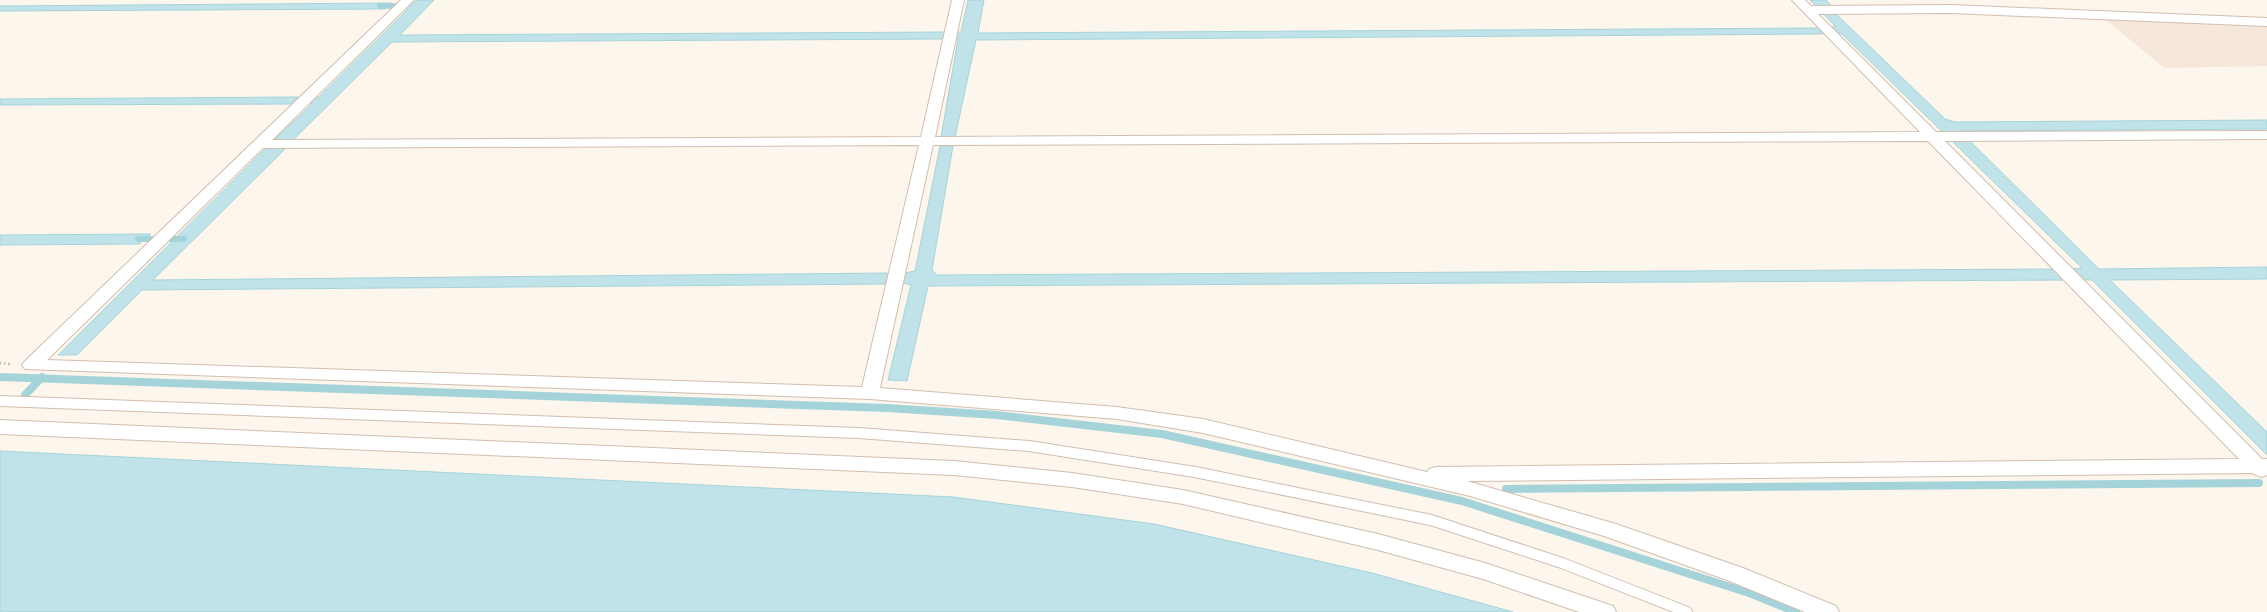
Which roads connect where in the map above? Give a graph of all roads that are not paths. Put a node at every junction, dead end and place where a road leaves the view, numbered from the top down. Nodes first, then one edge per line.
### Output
1 (958, 0) edge
2 (1798, 0) edge
3 (403, 4) edge
4 (1812, 10) junction
5 (2267, 22) edge
6 (2267, 135) edge
7 (1939, 136) junction
8 (925, 141) junction
9 (259, 144) junction
10 (870, 394) junction
11 (0, 401) edge
12 (0, 427) edge
13 (2264, 469) edge
14 (1412, 474) junction
15 (1606, 612) edge
16 (1687, 612) edge
17 (1828, 612) edge

1 - 8 street
2 - 4 street
3 - 9 street
4 - 5 street
4 - 7 street
6 - 7 street
7 - 8 street
7 - 13 street
8 - 9 street
8 - 10 street
9 - 10 street
10 - 14 street
11 - 16 lane
12 - 15 street
13 - 14 street
14 - 17 street

